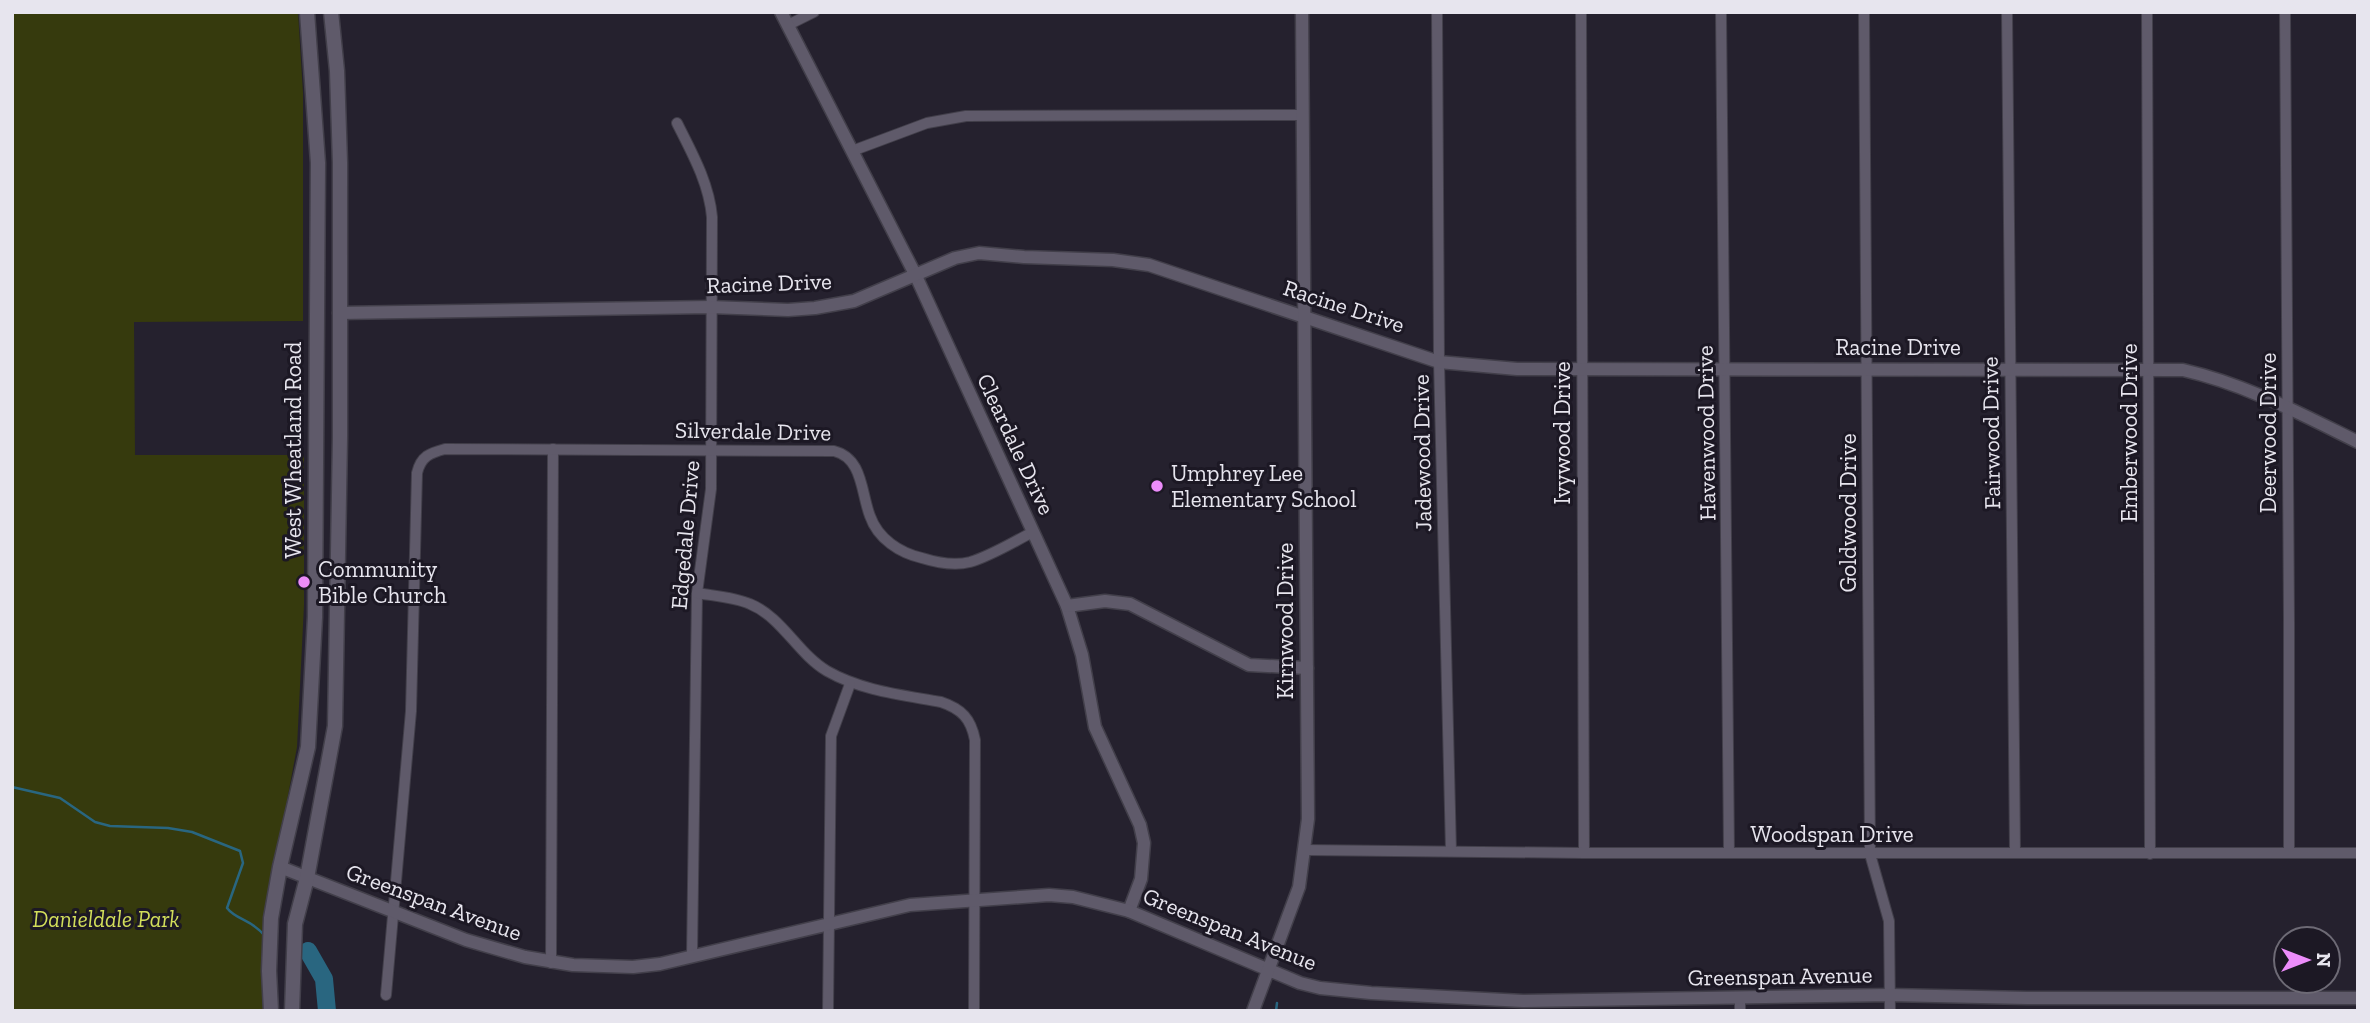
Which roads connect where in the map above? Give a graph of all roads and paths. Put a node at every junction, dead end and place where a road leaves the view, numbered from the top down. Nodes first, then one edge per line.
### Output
1 (307, 12) edge
2 (331, 12) edge
3 (781, 12) edge
4 (814, 12) edge
5 (1302, 12) edge
6 (1437, 12) edge
7 (1581, 12) edge
8 (1721, 12) edge
9 (1864, 12) edge
10 (2007, 12) edge
11 (2147, 12) edge
12 (2285, 12) edge
13 (788, 25) junction
14 (1303, 116) junction
15 (677, 123) dead end
16 (852, 150) junction
17 (318, 163) junction
18 (340, 163) junction
19 (916, 276) junction
20 (710, 307) junction
21 (316, 313) junction
22 (339, 313) junction
23 (1304, 318) junction
24 (1439, 362) junction
25 (1581, 369) junction
26 (1725, 369) junction
27 (1867, 369) junction
28 (2010, 369) junction
29 (2148, 370) junction
30 (2287, 406) junction
31 (317, 436) junction
32 (340, 438) junction
33 (2358, 442) edge
34 (553, 449) junction
35 (711, 449) junction
36 (1033, 532) junction
37 (697, 593) junction
38 (1067, 606) junction
39 (1307, 668) junction
40 (850, 684) junction
41 (1305, 850) junction
42 (1451, 851) junction
43 (1584, 853) junction
44 (1729, 853) junction
45 (2015, 853) junction
46 (2289, 853) junction
47 (2358, 853) edge
48 (1870, 854) junction
49 (2150, 854) junction
50 (280, 867) junction
51 (307, 878) junction
52 (974, 899) junction
53 (393, 910) junction
54 (1129, 911) junction
55 (828, 924) junction
56 (692, 957) junction
57 (551, 963) junction
58 (1268, 970) junction
59 (269, 971) junction
60 (292, 972) junction
61 (386, 995) dead end
62 (1890, 995) junction
63 (2358, 998) edge
64 (1740, 1004) edge
65 (2027, 1004) edge
66 (2166, 1005) edge
67 (1523, 1006) edge
68 (271, 1011) edge
69 (292, 1011) edge
70 (828, 1011) edge
71 (974, 1011) edge
72 (1253, 1011) edge
73 (1890, 1011) edge

1 - 17 main road, West Wheatland Road
2 - 18 main road, West Wheatland Road
3 - 13 street, Cleardale Drive
4 - 13 street
5 - 14 street, Kirnwood Drive
6 - 24 street, Jadewood Drive
7 - 25 street, Ivywood Drive
8 - 26 street, Havenwood Drive
9 - 27 street, Goldwood Drive
10 - 28 street, Fairwood Drive
11 - 29 street, Emberwood Drive
12 - 30 street, Deerwood Drive
13 - 16 street, Cleardale Drive
14 - 16 street
14 - 23 street, Kirnwood Drive
15 - 20 street, Edgedale Drive
16 - 19 street, Cleardale Drive
17 - 18 main road
17 - 21 main road, West Wheatland Road
18 - 22 main road, West Wheatland Road
19 - 20 street, Racine Drive
19 - 23 street, Racine Drive
19 - 36 street, Cleardale Drive
20 - 22 street, Racine Drive
20 - 35 street, Edgedale Drive
21 - 22 main road, Racine Drive
21 - 31 main road, West Wheatland Road
22 - 32 main road, West Wheatland Road
23 - 24 street, Racine Drive
23 - 39 street, Kirnwood Drive
24 - 25 street, Racine Drive
24 - 42 street, Jadewood Drive
25 - 26 street, Racine Drive
25 - 43 street, Ivywood Drive
26 - 27 street, Racine Drive
26 - 44 street, Havenwood Drive
27 - 28 street, Racine Drive
27 - 48 street, Goldwood Drive
28 - 29 street, Racine Drive
28 - 45 street, Fairwood Drive
29 - 30 street, Racine Drive
29 - 49 street, Emberwood Drive
30 - 33 street, Racine Drive
30 - 46 street, Deerwood Drive
31 - 32 main road
31 - 50 main road, West Wheatland Road
32 - 51 main road, West Wheatland Road
34 - 35 street, Silverdale Drive
34 - 53 street, Silverdale Drive
34 - 57 street
35 - 36 street, Silverdale Drive
35 - 37 street, Edgedale Drive
36 - 38 street, Cleardale Drive
37 - 40 street
37 - 56 street, Edgedale Drive
38 - 39 street
38 - 54 street, Cleardale Drive
39 - 41 street, Kirnwood Drive
40 - 52 street
40 - 55 street
41 - 42 street, Woodspan Drive
41 - 58 street, Kirnwood Drive
42 - 43 street, Woodspan Drive
43 - 44 street, Woodspan Drive
44 - 48 street, Woodspan Drive
45 - 48 street, Woodspan Drive
45 - 49 street, Woodspan Drive
46 - 47 street, Woodspan Drive
46 - 49 street, Woodspan Drive
48 - 62 street, Goldwood Drive
50 - 51 street, Greenspan Avenue
50 - 59 main road, West Wheatland Road
51 - 53 street, Greenspan Avenue
51 - 60 main road, West Wheatland Road
52 - 54 street, Greenspan Avenue
52 - 55 street, Greenspan Avenue
52 - 71 street
53 - 57 street, Greenspan Avenue
53 - 61 street
54 - 58 street, Greenspan Avenue
55 - 56 street, Greenspan Avenue
55 - 70 street
56 - 57 street, Greenspan Avenue
58 - 67 street, Greenspan Avenue
58 - 72 street, Kirnwood Drive
59 - 60 main road
59 - 68 main road, West Wheatland Road
60 - 69 main road, West Wheatland Road
62 - 64 street, Greenspan Avenue
62 - 65 street, Greenspan Avenue
62 - 73 street, Goldwood Drive
63 - 66 street, Greenspan Avenue
64 - 67 street, Greenspan Avenue
65 - 66 street, Greenspan Avenue

